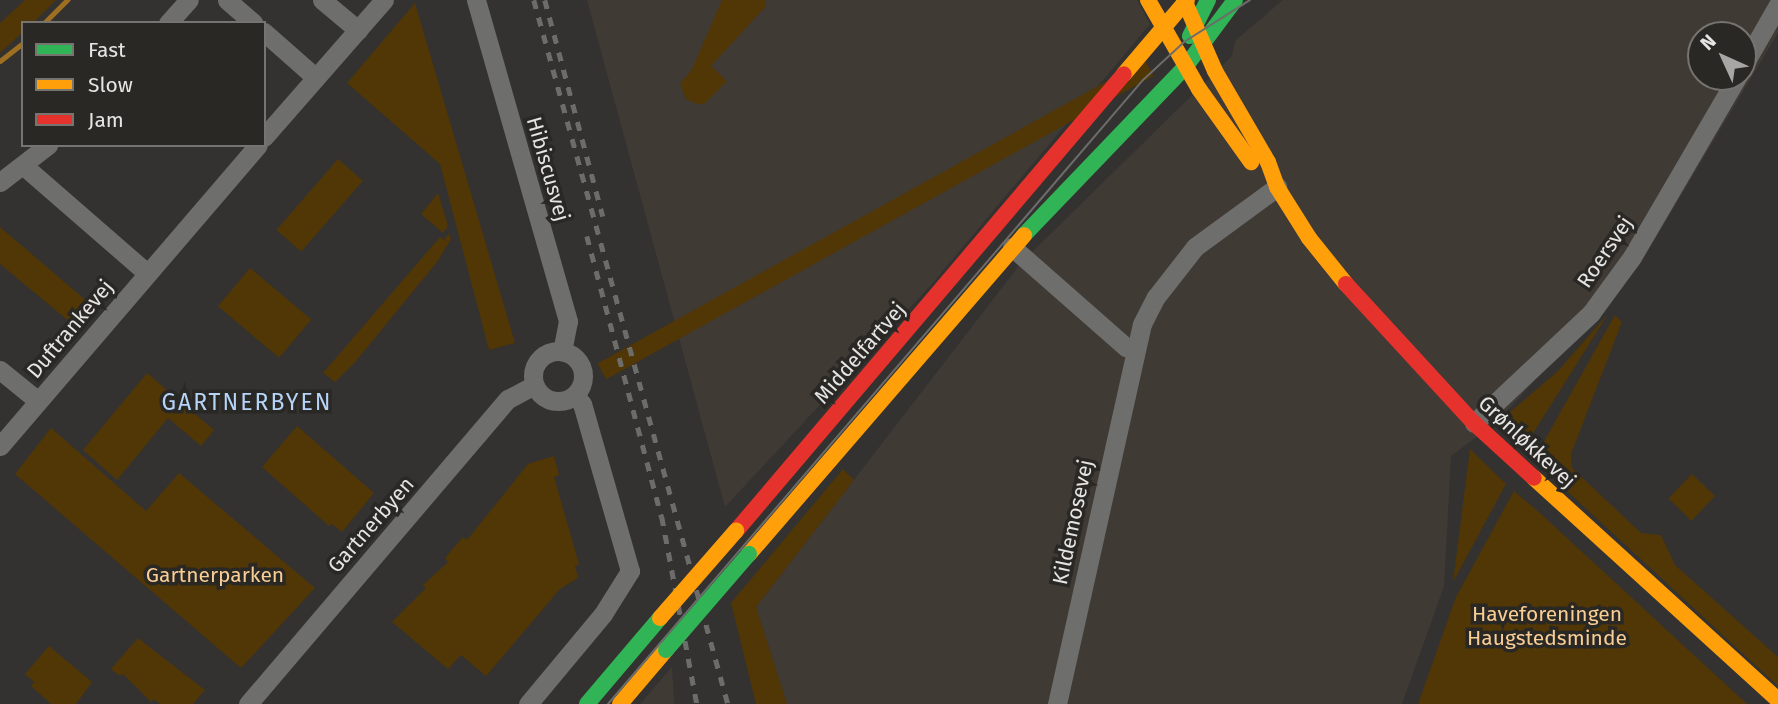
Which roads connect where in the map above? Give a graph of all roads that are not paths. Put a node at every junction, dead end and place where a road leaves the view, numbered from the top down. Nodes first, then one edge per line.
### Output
1 (189, 0) edge
2 (227, 0) edge
3 (322, 0) edge
4 (384, 0) edge
5 (476, 0) edge
6 (1148, 0) edge
7 (1208, 0) edge
8 (1235, 0) edge
9 (1778, 5) edge
10 (1186, 13) edge
11 (1221, 17) junction
12 (170, 21) edge
13 (251, 21) edge
14 (358, 30) junction
15 (266, 34) edge
16 (1757, 42) edge
17 (1203, 43) junction
18 (1182, 54) junction
19 (316, 78) junction
20 (1729, 91) edge
21 (268, 126) edge
22 (46, 147) edge
23 (256, 147) edge
24 (24, 167) junction
25 (0, 182) edge
26 (1277, 187) junction
27 (1012, 247) junction
28 (147, 273) junction
29 (1134, 349) junction
30 (562, 351) junction
31 (0, 370) edge
32 (534, 385) junction
33 (575, 395) junction
34 (38, 401) junction
35 (1474, 423) junction
36 (0, 446) edge
37 (1778, 700) edge
38 (248, 704) edge
39 (528, 704) edge
40 (587, 704) edge
41 (620, 704) edge
42 (1057, 704) edge

1 - 12 street
2 - 13 street
3 - 14 street
4 - 14 street
5 - 30 street, Hibiscusvej
6 - 18 street
7 - 10 street
8 - 11 street
9 - 16 street
10 - 11 street
10 - 17 street, Grønløkkevej
10 - 18 street
10 - 18 street
11 - 17 street
14 - 19 street
15 - 19 street
17 - 18 street
17 - 26 street, Grønløkkevej
18 - 26 street
18 - 27 street
18 - 40 street, Middelfartvej, bridge
19 - 21 street
20 - 35 street, Roersvej
22 - 24 street
23 - 28 street, Duftrankevej
24 - 25 street
24 - 28 street
26 - 29 street, Kildemosevej
26 - 35 street, Grønløkkevej
27 - 29 street
27 - 41 street, bridge
28 - 34 street, Duftrankevej
29 - 42 street, Kildemosevej
30 - 32 street
30 - 33 street
31 - 34 street
32 - 33 street
32 - 38 street, Gartnerbyen
33 - 39 street
34 - 36 street, Duftrankevej
35 - 37 street, Grønløkkevej

